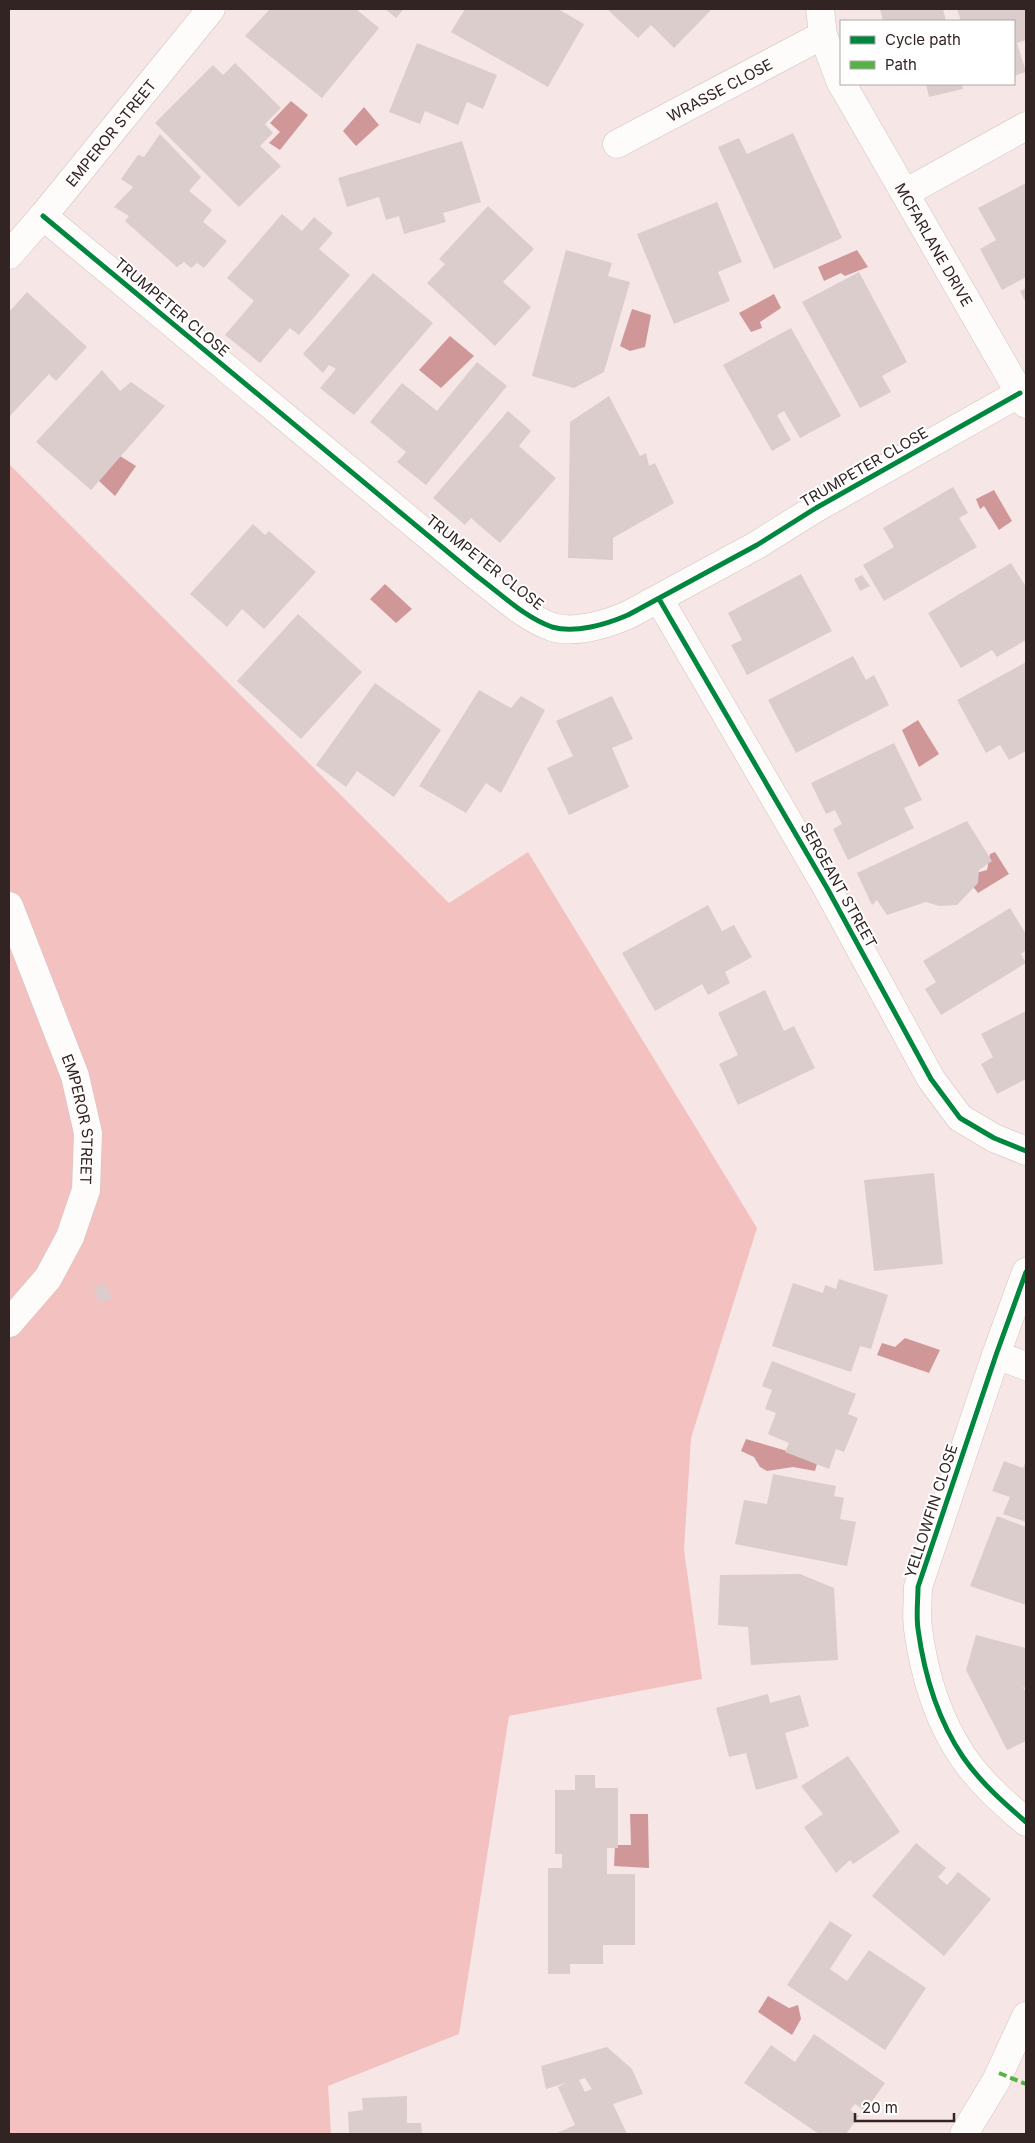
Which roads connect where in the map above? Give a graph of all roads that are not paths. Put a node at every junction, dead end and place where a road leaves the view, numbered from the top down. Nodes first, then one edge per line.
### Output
1 (212, 9) edge
2 (822, 22) edge
3 (840, 77) edge
4 (843, 85) edge
5 (1026, 126) edge
6 (617, 144) dead end
7 (905, 193) junction
8 (43, 216) junction
9 (9, 255) edge
10 (1023, 398) edge
11 (659, 599) junction
12 (9, 906) edge
13 (1026, 1151) edge
14 (1026, 1272) edge
15 (9, 1323) edge
16 (996, 1355) junction
17 (1026, 1366) edge
18 (1026, 1822) edge
19 (1026, 2016) edge
20 (964, 2134) edge

1 - 8 street, EMPEROR STREET
2 - 3 street, MCFARLANE DRIVE
2 - 6 street, WRASSE CLOSE
4 - 7 street, MCFARLANE DRIVE
5 - 7 street
7 - 10 street, MCFARLANE DRIVE
8 - 9 street, EMPEROR STREET
8 - 11 street, TRUMPETER CLOSE
10 - 11 street, TRUMPETER CLOSE
11 - 13 street, SERGEANT STREET
12 - 15 street, EMPEROR STREET
14 - 16 street, YELLOWFIN CLOSE
16 - 17 street
16 - 18 street, YELLOWFIN CLOSE
19 - 20 street

